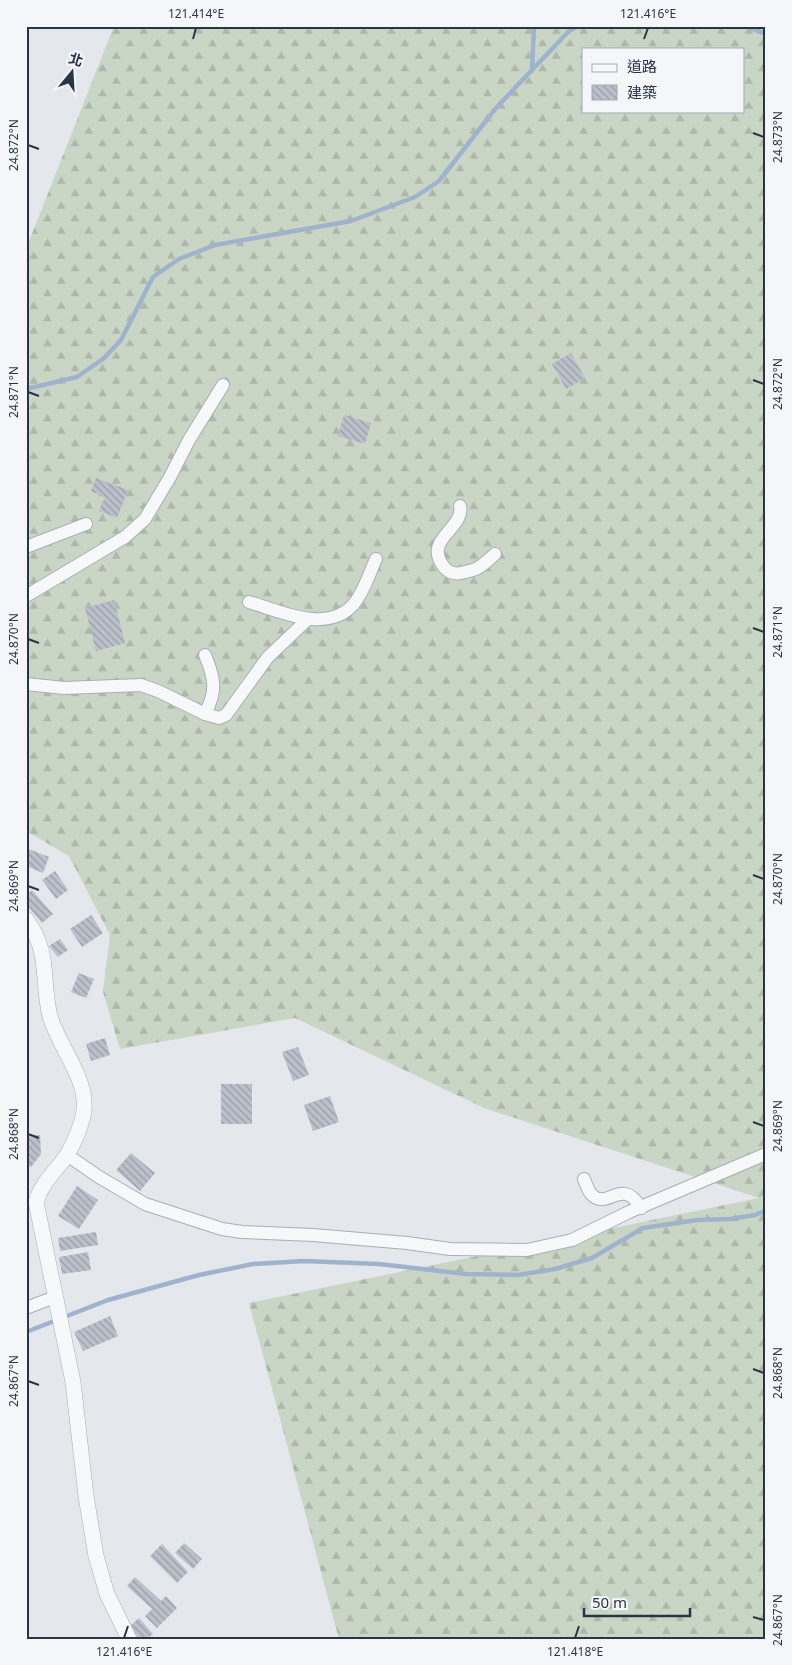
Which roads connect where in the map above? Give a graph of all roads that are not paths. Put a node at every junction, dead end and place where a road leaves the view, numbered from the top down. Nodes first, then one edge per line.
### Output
1 (223, 385) dead end
2 (460, 506) dead end
3 (86, 524) dead end
4 (26, 547) edge
5 (495, 554) dead end
6 (376, 559) dead end
7 (26, 596) edge
8 (249, 602) dead end
9 (308, 619) junction
10 (205, 655) dead end
11 (26, 684) edge
12 (205, 714) junction
13 (26, 919) edge
14 (766, 1154) edge
15 (67, 1155) junction
16 (584, 1179) dead end
17 (640, 1208) junction
18 (57, 1304) junction
19 (26, 1308) edge
20 (129, 1639) edge

1 - 7 street
2 - 5 street
3 - 4 street
6 - 9 street
8 - 9 street
9 - 12 street
10 - 12 street
11 - 12 street
13 - 15 street
14 - 17 street
15 - 17 street
15 - 18 street
16 - 17 street
18 - 19 street
18 - 20 street

